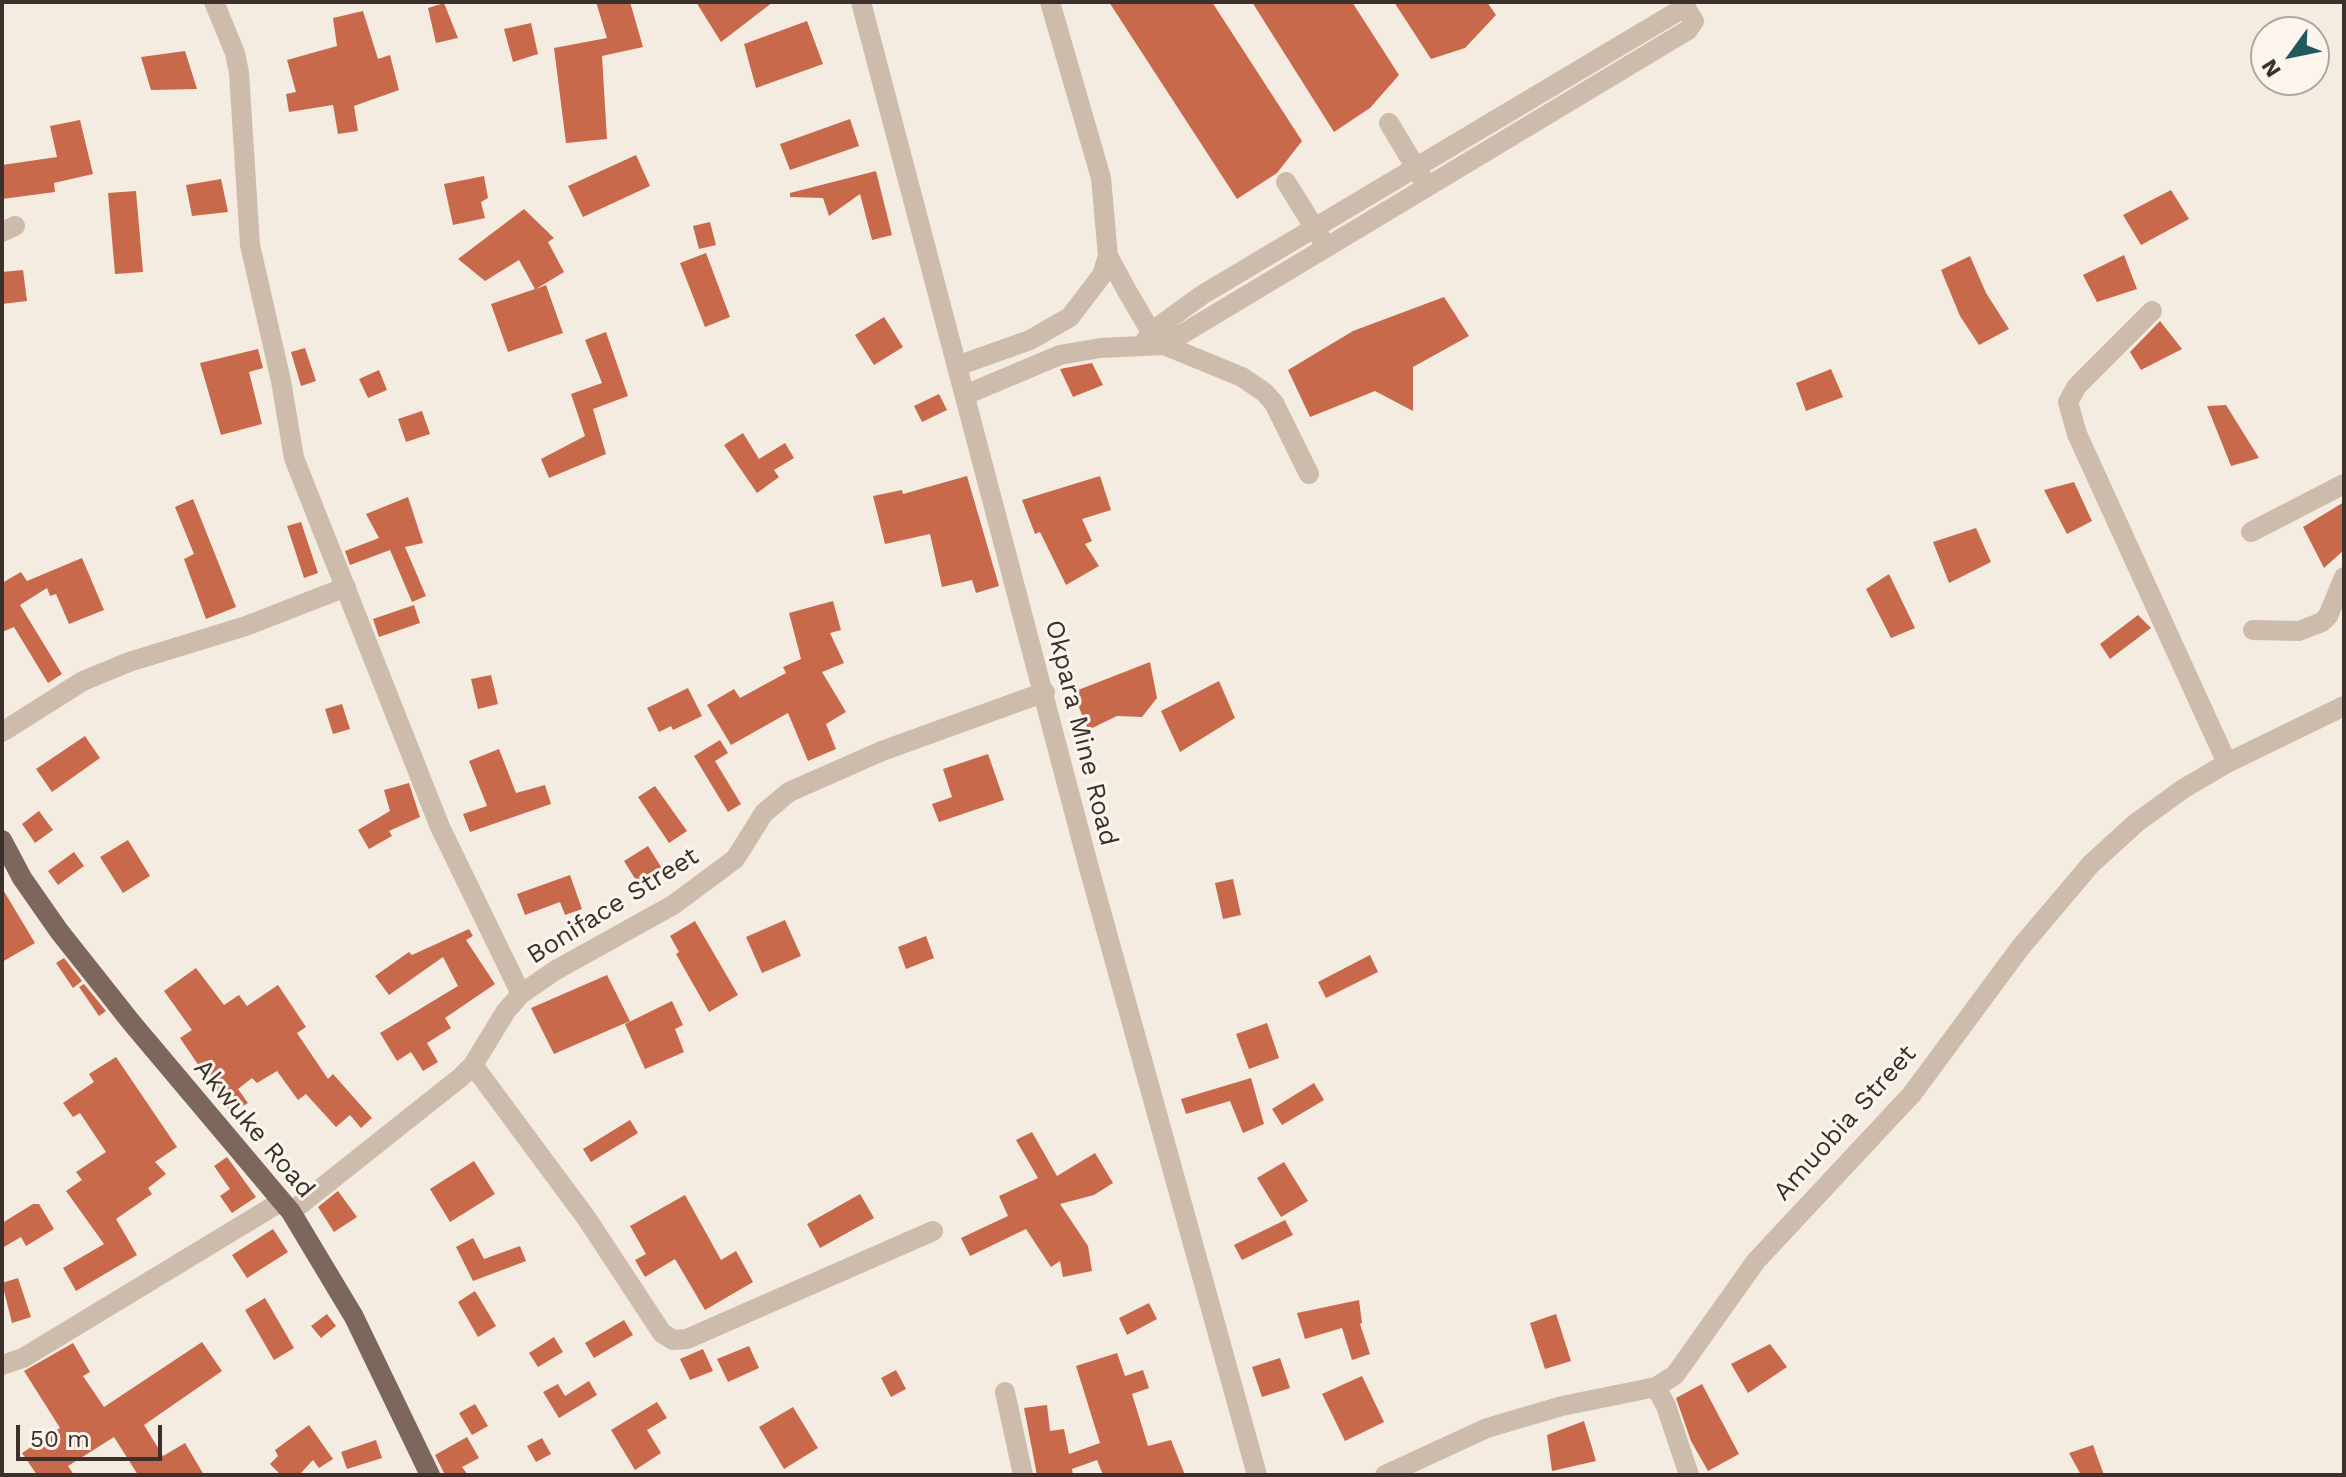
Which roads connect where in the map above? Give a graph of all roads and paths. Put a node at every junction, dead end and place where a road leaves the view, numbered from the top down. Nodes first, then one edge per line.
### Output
1 (214, 2) edge
2 (861, 2) edge
3 (1050, 2) edge
4 (1684, 4) edge
5 (1622, 58) junction
6 (1502, 117) junction
7 (1389, 123) dead end
8 (1515, 136) junction
9 (1416, 167) junction
10 (1286, 182) dead end
11 (1429, 188) junction
12 (1314, 228) junction
13 (1326, 248) junction
14 (1108, 256) junction
15 (2152, 311) dead end
16 (1152, 341) junction
17 (957, 366) junction
18 (965, 395) junction
19 (1309, 474) dead end
20 (2344, 484) edge
21 (2251, 532) dead end
22 (2344, 577) edge
23 (346, 587) junction
24 (2253, 630) dead end
25 (1045, 692) junction
26 (2344, 706) edge
27 (2, 732) edge
28 (2227, 763) junction
29 (2, 840) edge
30 (521, 994) junction
31 (473, 1065) junction
32 (287, 1206) junction
33 (933, 1231) dead end
34 (2, 1365) edge
35 (1656, 1387) junction
36 (1005, 1392) dead end
37 (430, 1475) edge
38 (1023, 1475) edge
39 (1257, 1475) edge
40 (1385, 1475) edge
41 (1689, 1475) edge

1 - 23 street
2 - 17 street, Okpara Mine Road
3 - 14 street
4 - 5 street
5 - 6 street
5 - 8 street
6 - 8 street
6 - 9 street
7 - 9 street
8 - 11 street
9 - 11 street
9 - 12 street
10 - 12 street
11 - 13 street
12 - 13 street
12 - 16 street
13 - 16 street
14 - 16 street
14 - 17 street
15 - 28 street
16 - 18 street
16 - 19 street
17 - 18 street, Okpara Mine Road
18 - 25 street, Okpara Mine Road
20 - 21 street
22 - 24 street
23 - 27 street
23 - 30 street
25 - 30 street, Boniface Street
25 - 39 street, Okpara Mine Road
26 - 28 street, Amuobia Street
28 - 35 street, Amuobia Street
29 - 32 main road, Akwuke Road
30 - 31 street, Boniface Street
31 - 32 street, Boniface Street
31 - 33 street
32 - 34 street, Boniface Street
32 - 37 main road, Akwuke Road
35 - 40 street, Amuobia Street
35 - 41 street
36 - 38 street

